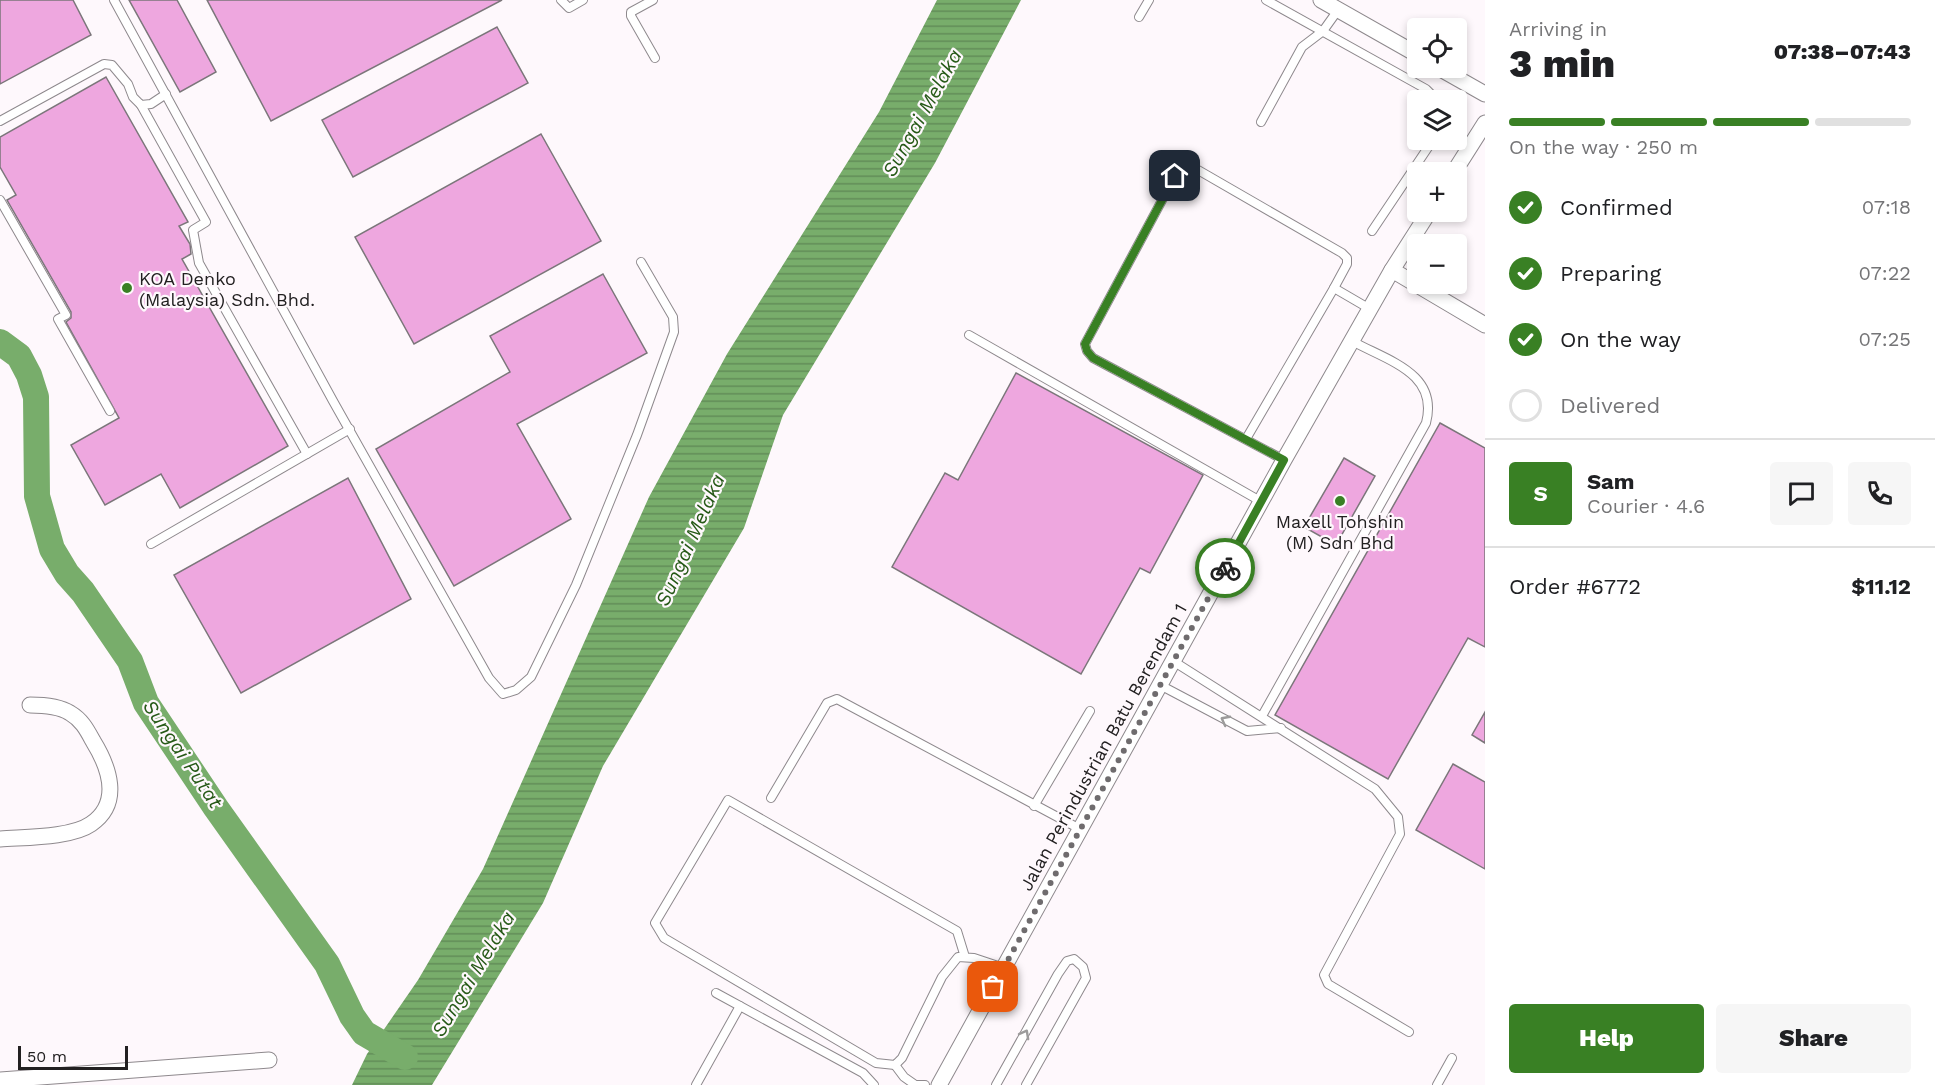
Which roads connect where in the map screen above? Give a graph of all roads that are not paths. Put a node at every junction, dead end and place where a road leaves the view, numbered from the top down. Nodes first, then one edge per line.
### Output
1 (114, 0) edge
2 (561, 0) edge
3 (583, 0) edge
4 (653, 0) edge
5 (1149, 0) edge
6 (1266, 0) edge
7 (1328, 3) edge
8 (1139, 17) dead end
9 (1323, 31) junction
10 (1407, 49) edge
11 (655, 58) dead end
12 (1457, 78) edge
13 (1427, 90) edge
14 (166, 94) junction
15 (1485, 94) edge
16 (141, 105) junction
17 (0, 121) edge
18 (1261, 122) dead end
19 (1485, 123) edge
20 (1426, 150) edge
21 (1460, 162) edge
22 (0, 200) edge
23 (1423, 222) edge
24 (1372, 231) dead end
25 (641, 262) dead end
26 (1392, 270) junction
27 (1334, 288) junction
28 (1370, 309) junction
29 (1485, 325) edge
30 (969, 335) dead end
31 (1352, 341) junction
32 (110, 411) dead end
33 (350, 429) junction
34 (1246, 439) junction
35 (307, 454) junction
36 (1284, 460) junction
37 (1262, 502) junction
38 (151, 544) dead end
39 (1173, 661) junction
40 (1160, 686) junction
41 (30, 705) dead end
42 (1090, 711) dead end
43 (1262, 716) junction
44 (1281, 728) junction
45 (771, 798) dead end
46 (1034, 806) junction
47 (1080, 829) junction
48 (0, 839) edge
49 (965, 957) junction
50 (1004, 968) junction
51 (716, 993) dead end
52 (740, 1006) junction
53 (1409, 1032) dead end
54 (1452, 1058) dead end
55 (268, 1060) dead end
56 (894, 1065) junction
57 (0, 1080) edge
58 (915, 1084) edge
59 (696, 1085) edge
60 (874, 1085) edge
61 (925, 1085) edge
62 (939, 1085) edge
63 (996, 1085) edge
64 (1026, 1085) edge
65 (1437, 1085) edge

1 - 14 lane
2 - 3 lane
4 - 11 lane
5 - 8 lane
6 - 9 lane
7 - 9 lane
7 - 10 street
9 - 13 lane
9 - 18 lane
12 - 15 street
14 - 16 lane
14 - 33 lane
16 - 17 lane
16 - 35 lane
19 - 21 street
20 - 24 lane
22 - 32 lane
23 - 26 street, Jalan Perindustrian Batu Berendam 1
25 - 33 lane
26 - 28 street, Jalan Perindustrian Batu Berendam 1
26 - 29 street
27 - 28 lane
27 - 34 lane
27 - 34 lane
28 - 31 street, Jalan Perindustrian Batu Berendam 1
30 - 37 lane
31 - 36 street, Jalan Perindustrian Batu Berendam 1
31 - 43 lane
33 - 35 lane
34 - 36 lane
35 - 38 lane
36 - 37 street, Jalan Perindustrian Batu Berendam 1
37 - 39 street, Jalan Perindustrian Batu Berendam 1
39 - 40 street, Jalan Perindustrian Batu Berendam 1
39 - 43 lane
44 -> 40 lane
40 - 47 street, Jalan Perindustrian Batu Berendam 1
41 - 48 street
42 - 46 lane
43 - 44 lane
44 - 53 lane
45 - 46 lane
46 - 47 lane
47 - 50 street, Jalan Perindustrian Batu Berendam 1
49 - 50 lane
49 - 56 lane
49 - 56 lane
50 - 62 street, Jalan Perindustrian Batu Berendam 1
51 - 52 lane
52 - 59 lane
52 - 60 lane
54 - 65 lane
55 - 57 street
56 - 58 lane
58 - 61 lane
63 -> 64 lane

